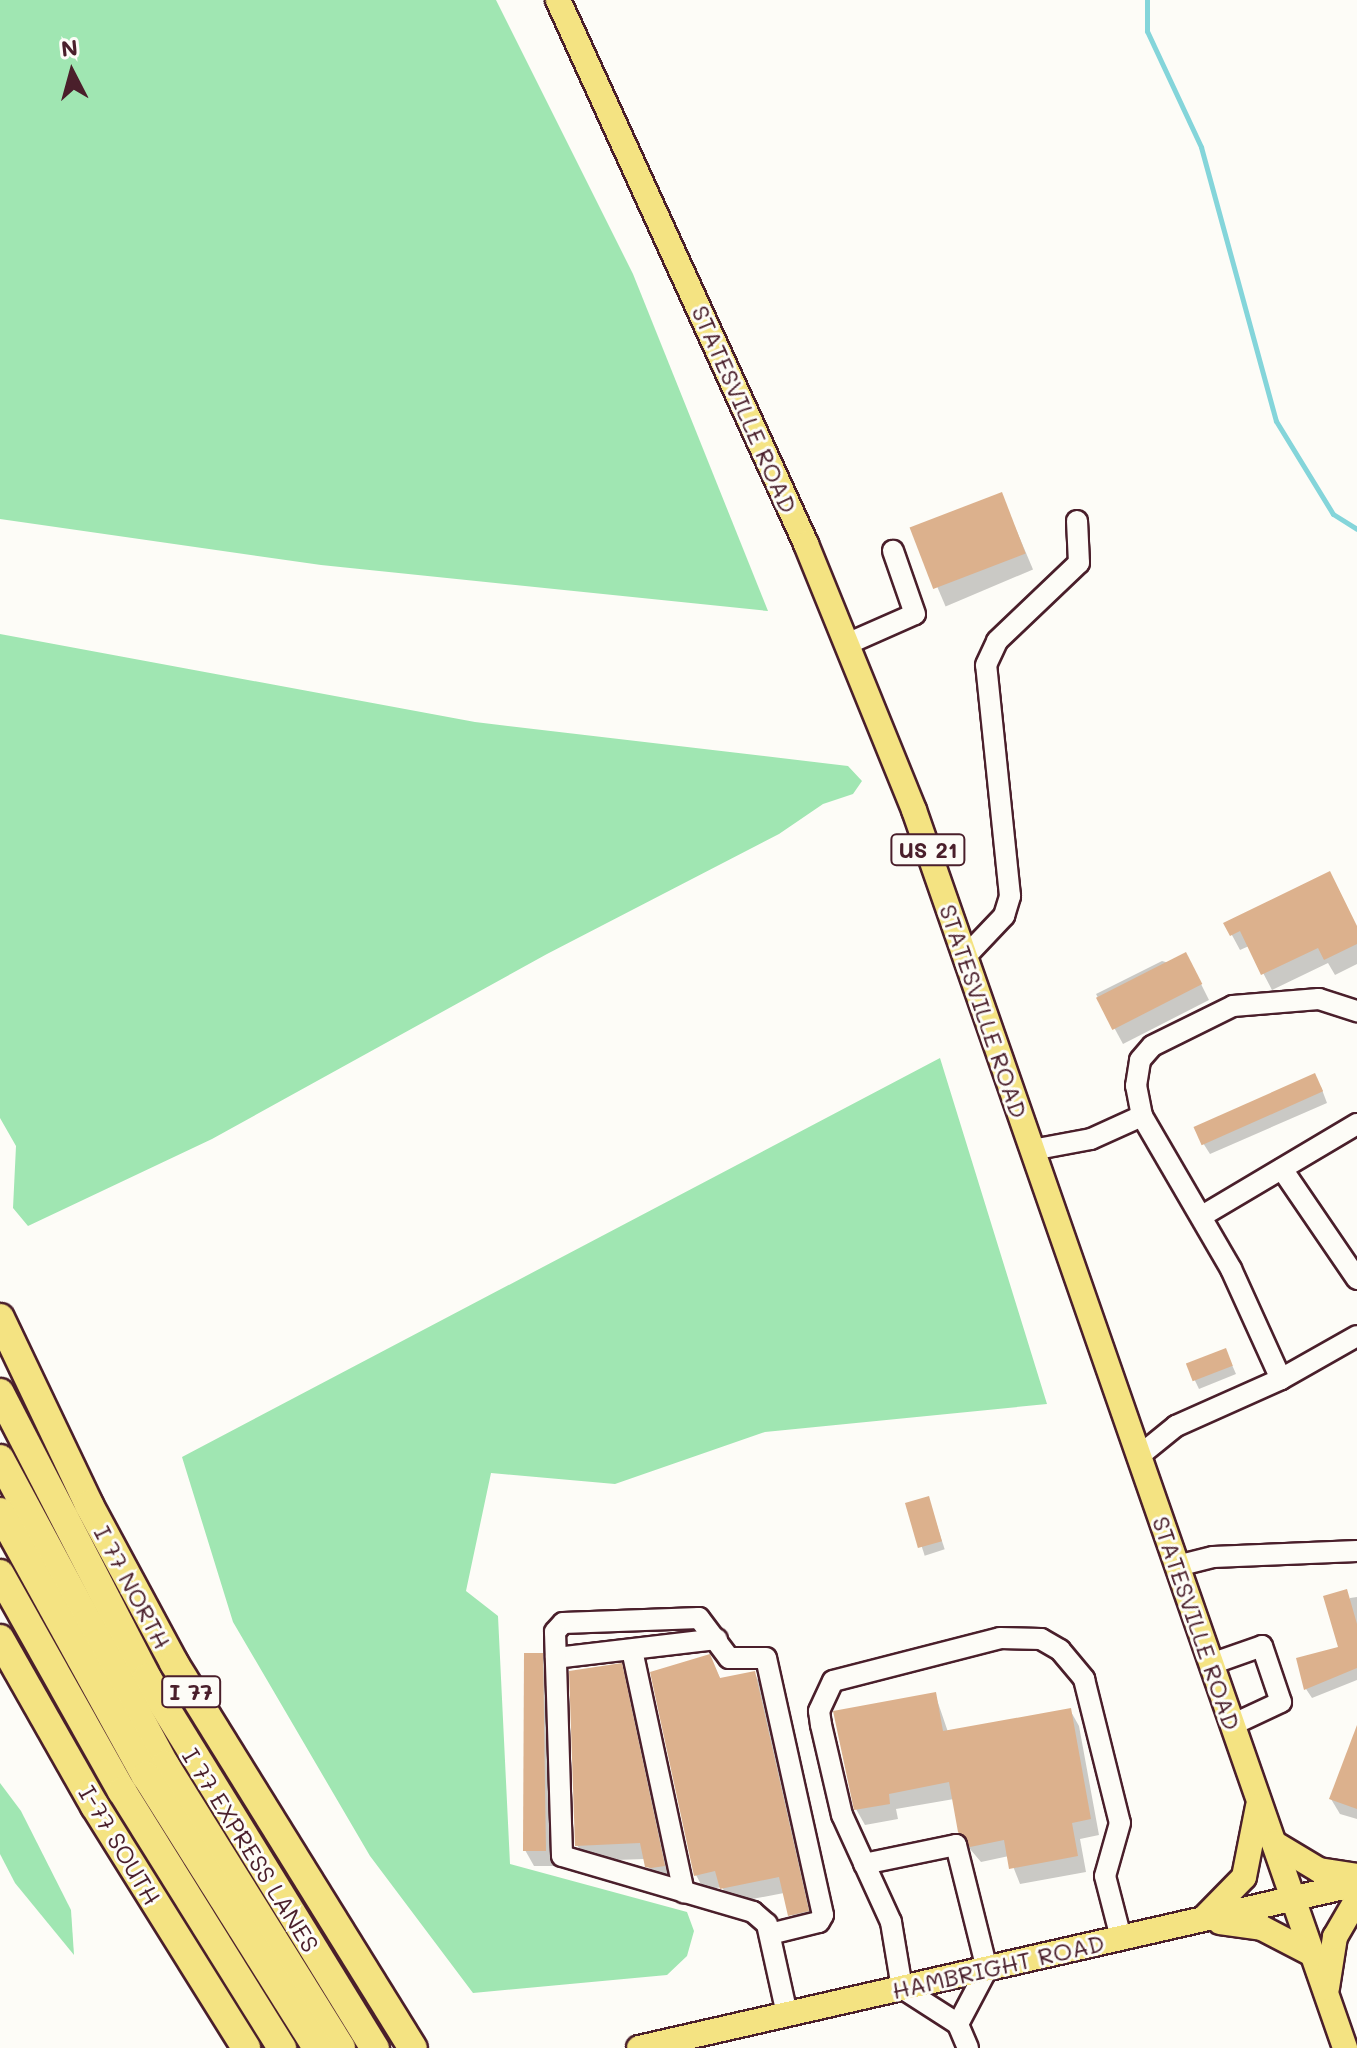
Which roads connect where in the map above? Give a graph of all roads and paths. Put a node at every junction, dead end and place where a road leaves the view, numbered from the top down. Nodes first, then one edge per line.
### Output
1 (558, 0) edge
2 (1077, 521) dead end
3 (893, 551) dead end
4 (847, 644) junction
5 (965, 957) junction
6 (1357, 1011) edge
7 (1142, 1116) junction
8 (1357, 1124) edge
9 (1032, 1150) junction
10 (1282, 1169) junction
11 (1202, 1216) junction
12 (1357, 1279) edge
13 (0, 1318) edge
14 (1357, 1336) edge
15 (1281, 1379) junction
16 (0, 1393) edge
17 (1139, 1456) junction
18 (0, 1459) edge
19 (0, 1512) edge
20 (1357, 1551) edge
21 (1177, 1566) junction
22 (0, 1574) edge
23 (0, 1639) edge
24 (717, 1639) junction
25 (632, 1650) junction
26 (556, 1658) junction
27 (1211, 1664) junction
28 (1232, 1725) junction
29 (1259, 1800) junction
30 (1274, 1843) junction
31 (864, 1864) junction
32 (1357, 1876) edge
33 (1357, 1884) edge
34 (684, 1892) junction
35 (1293, 1899) junction
36 (1357, 1899) edge
37 (1197, 1921) junction
38 (770, 1934) junction
39 (1121, 1938) junction
40 (1312, 1954) junction
41 (987, 1969) junction
42 (902, 1988) junction
43 (1326, 1994) junction
44 (787, 2014) junction
45 (958, 2024) junction
46 (246, 2048) edge
47 (282, 2048) edge
48 (317, 2048) edge
49 (341, 2048) edge
50 (375, 2048) edge
51 (413, 2048) edge
52 (639, 2048) edge
53 (968, 2048) edge
54 (1345, 2048) edge

1 - 4 main road, STATESVILLE ROAD / US 21
2 - 5 street
3 - 4 street
4 - 5 main road, STATESVILLE ROAD / US 21
5 - 9 main road, STATESVILLE ROAD / US 21
6 - 7 street
7 - 9 street
7 - 11 street
8 - 10 street
9 - 17 main road, STATESVILLE ROAD / US 21
10 - 11 street
10 - 12 street
11 - 15 street
13 - 51 highway, I 77 NORTH / I 77
14 - 15 street
15 - 17 street
16 - 50 highway, I 77 EXPRESS LANES / I 77
17 - 21 main road, STATESVILLE ROAD / US 21
18 - 49 highway
19 - 48 highway
20 - 21 street
21 - 27 main road, STATESVILLE ROAD / US 21
22 - 47 highway
23 - 46 highway, I-77 SOUTH
24 - 25 street
24 - 26 street
24 - 38 street
25 - 26 street
25 - 34 street
26 - 34 street
27 - 28 main road, STATESVILLE ROAD / US 21
27 - 28 street
28 - 29 main road, STATESVILLE ROAD / US 21
29 - 30 main road, STATESVILLE ROAD / US 21
29 - 37 main road
30 - 32 main road
30 - 35 main road, STATESVILLE ROAD / US 21
31 - 39 street
31 - 41 street
31 - 42 street
33 - 35 main road, HAMBRIGHT ROAD
34 - 38 street
35 - 37 main road, HAMBRIGHT ROAD
35 - 40 main road, STATESVILLE ROAD / US 21
36 - 43 main road
37 - 39 main road, HAMBRIGHT ROAD
37 - 40 main road
38 - 44 street
39 - 41 main road, HAMBRIGHT ROAD
40 - 43 main road, STATESVILLE ROAD / US 21
41 - 42 main road, HAMBRIGHT ROAD
41 - 45 street
42 - 44 main road, HAMBRIGHT ROAD
42 - 45 street
43 - 54 main road, STATESVILLE ROAD / US 21
44 - 52 main road, HAMBRIGHT ROAD
45 - 53 street

